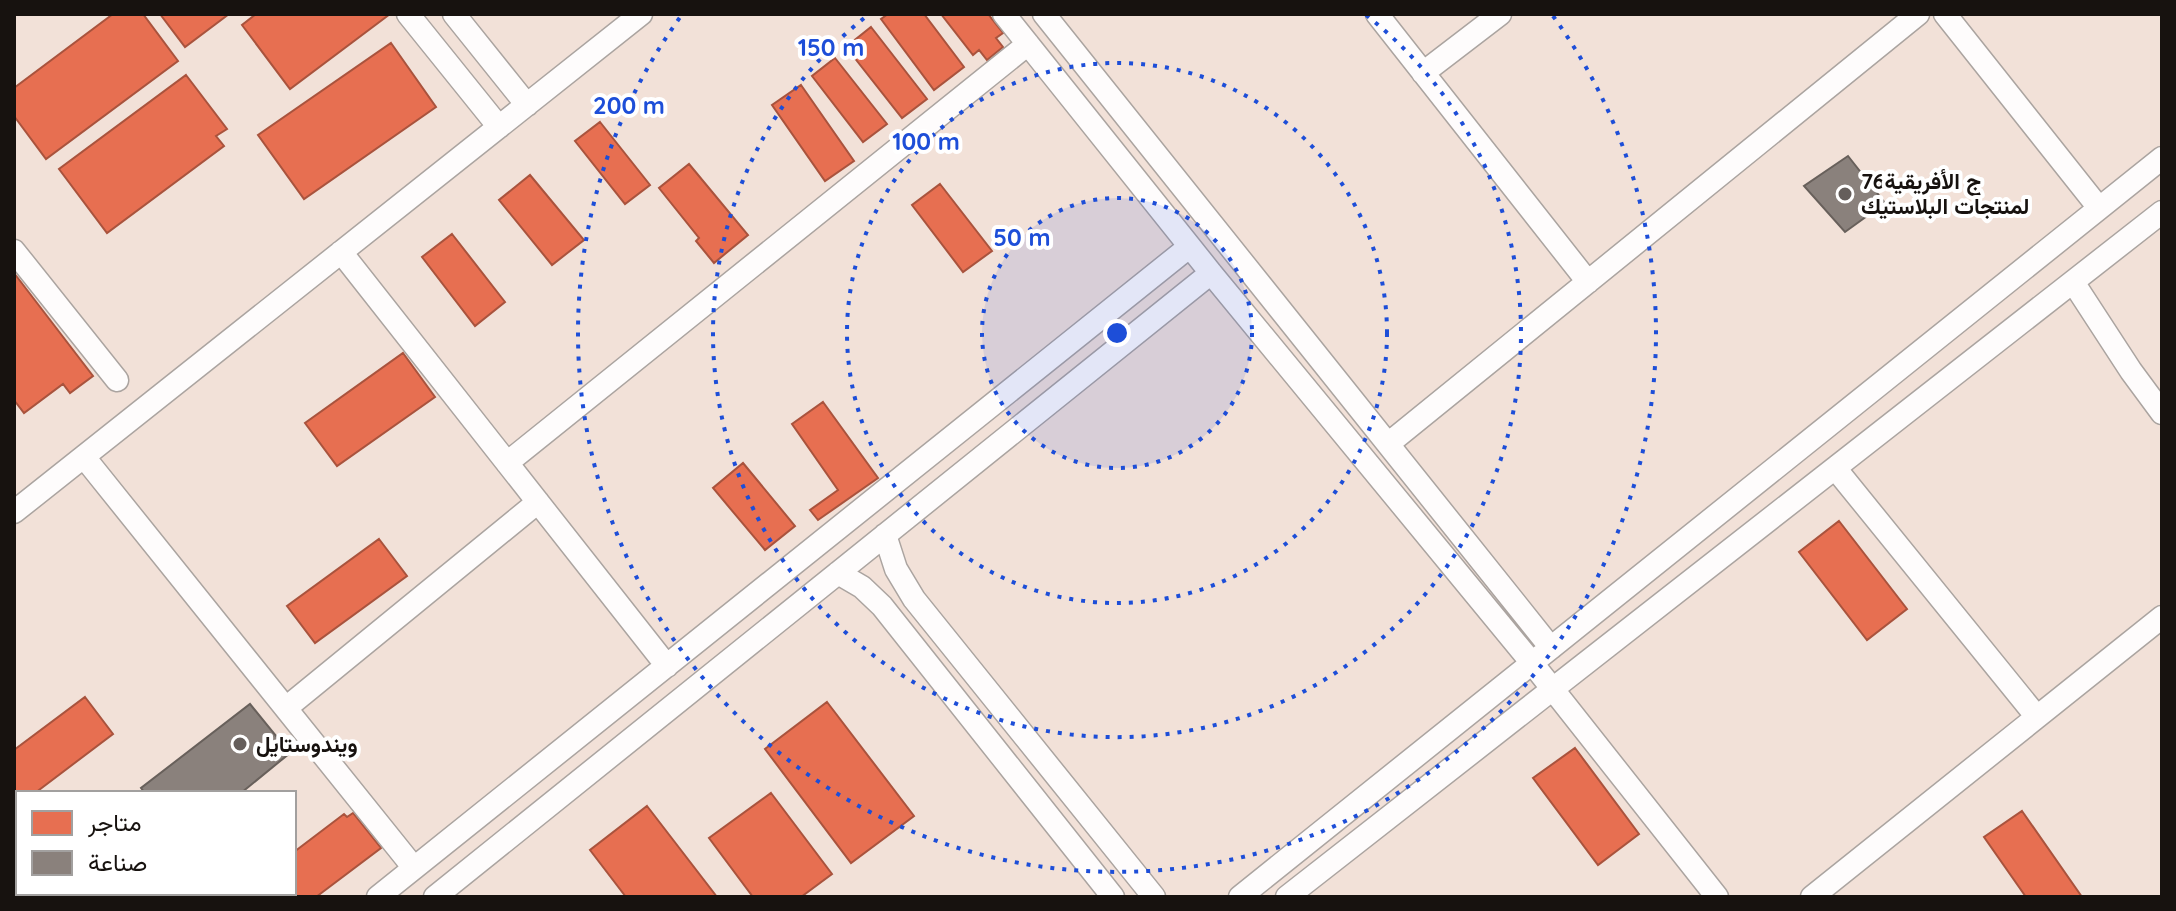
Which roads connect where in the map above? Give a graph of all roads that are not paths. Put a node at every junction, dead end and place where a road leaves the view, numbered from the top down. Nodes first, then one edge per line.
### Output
1 (408, 14) edge
2 (454, 14) edge
3 (641, 14) edge
4 (1004, 14) edge
5 (1044, 14) edge
6 (1377, 14) edge
7 (1500, 14) edge
8 (1918, 14) edge
9 (1945, 14) edge
10 (1028, 44) junction
11 (1423, 73) junction
12 (527, 105) junction
13 (499, 127) junction
14 (2162, 158) edge
15 (2099, 208) junction
16 (2162, 212) edge
17 (1189, 247) junction
18 (14, 251) edge
19 (341, 252) junction
20 (1211, 273) junction
21 (1588, 282) junction
22 (2073, 282) junction
23 (117, 380) dead end
24 (2162, 413) edge
25 (1388, 444) junction
26 (84, 457) junction
27 (507, 463) junction
28 (1835, 468) junction
29 (538, 502) junction
30 (14, 512) edge
31 (1720, 513) junction
32 (885, 535) junction
33 (1741, 541) junction
34 (838, 573) junction
35 (2162, 617) edge
36 (1551, 648) junction
37 (1532, 663) junction
38 (667, 666) junction
39 (1553, 689) junction
40 (286, 708) junction
41 (2037, 717) junction
42 (541, 766) junction
43 (564, 793) junction
44 (414, 868) junction
45 (378, 897) edge
46 (435, 897) edge
47 (1113, 897) edge
48 (1154, 897) edge
49 (1240, 897) edge
50 (1287, 897) edge
51 (1717, 897) edge
52 (1812, 897) edge

1 - 13 lane
2 - 12 lane
3 - 12 lane
4 - 10 lane
5 - 25 lane
6 - 11 lane
7 - 11 lane
8 - 21 lane
9 - 15 lane
10 - 17 lane
10 - 27 lane
11 - 21 lane
12 - 13 lane
13 - 19 lane
14 - 15 lane
15 - 31 lane
16 - 22 lane
17 - 20 lane
17 - 38 lane
18 - 23 lane
19 - 26 lane
19 - 27 lane
20 - 32 lane
20 - 37 lane
21 - 25 lane
22 - 24 lane
22 - 28 lane
25 - 36 lane
26 - 30 lane
26 - 40 lane
27 - 29 lane
28 - 33 lane
28 - 41 lane
29 - 38 lane
29 - 40 lane
31 - 33 lane
31 - 36 lane
32 - 34 lane
32 - 48 lane
33 - 39 lane
34 - 43 lane
34 - 47 lane
35 - 41 lane
36 - 37 lane
37 - 39 lane
37 - 49 lane
38 - 42 lane
39 - 50 lane
39 - 51 lane
40 - 44 lane
41 - 52 lane
42 - 43 lane
42 - 44 lane
43 - 46 lane
44 - 45 lane

